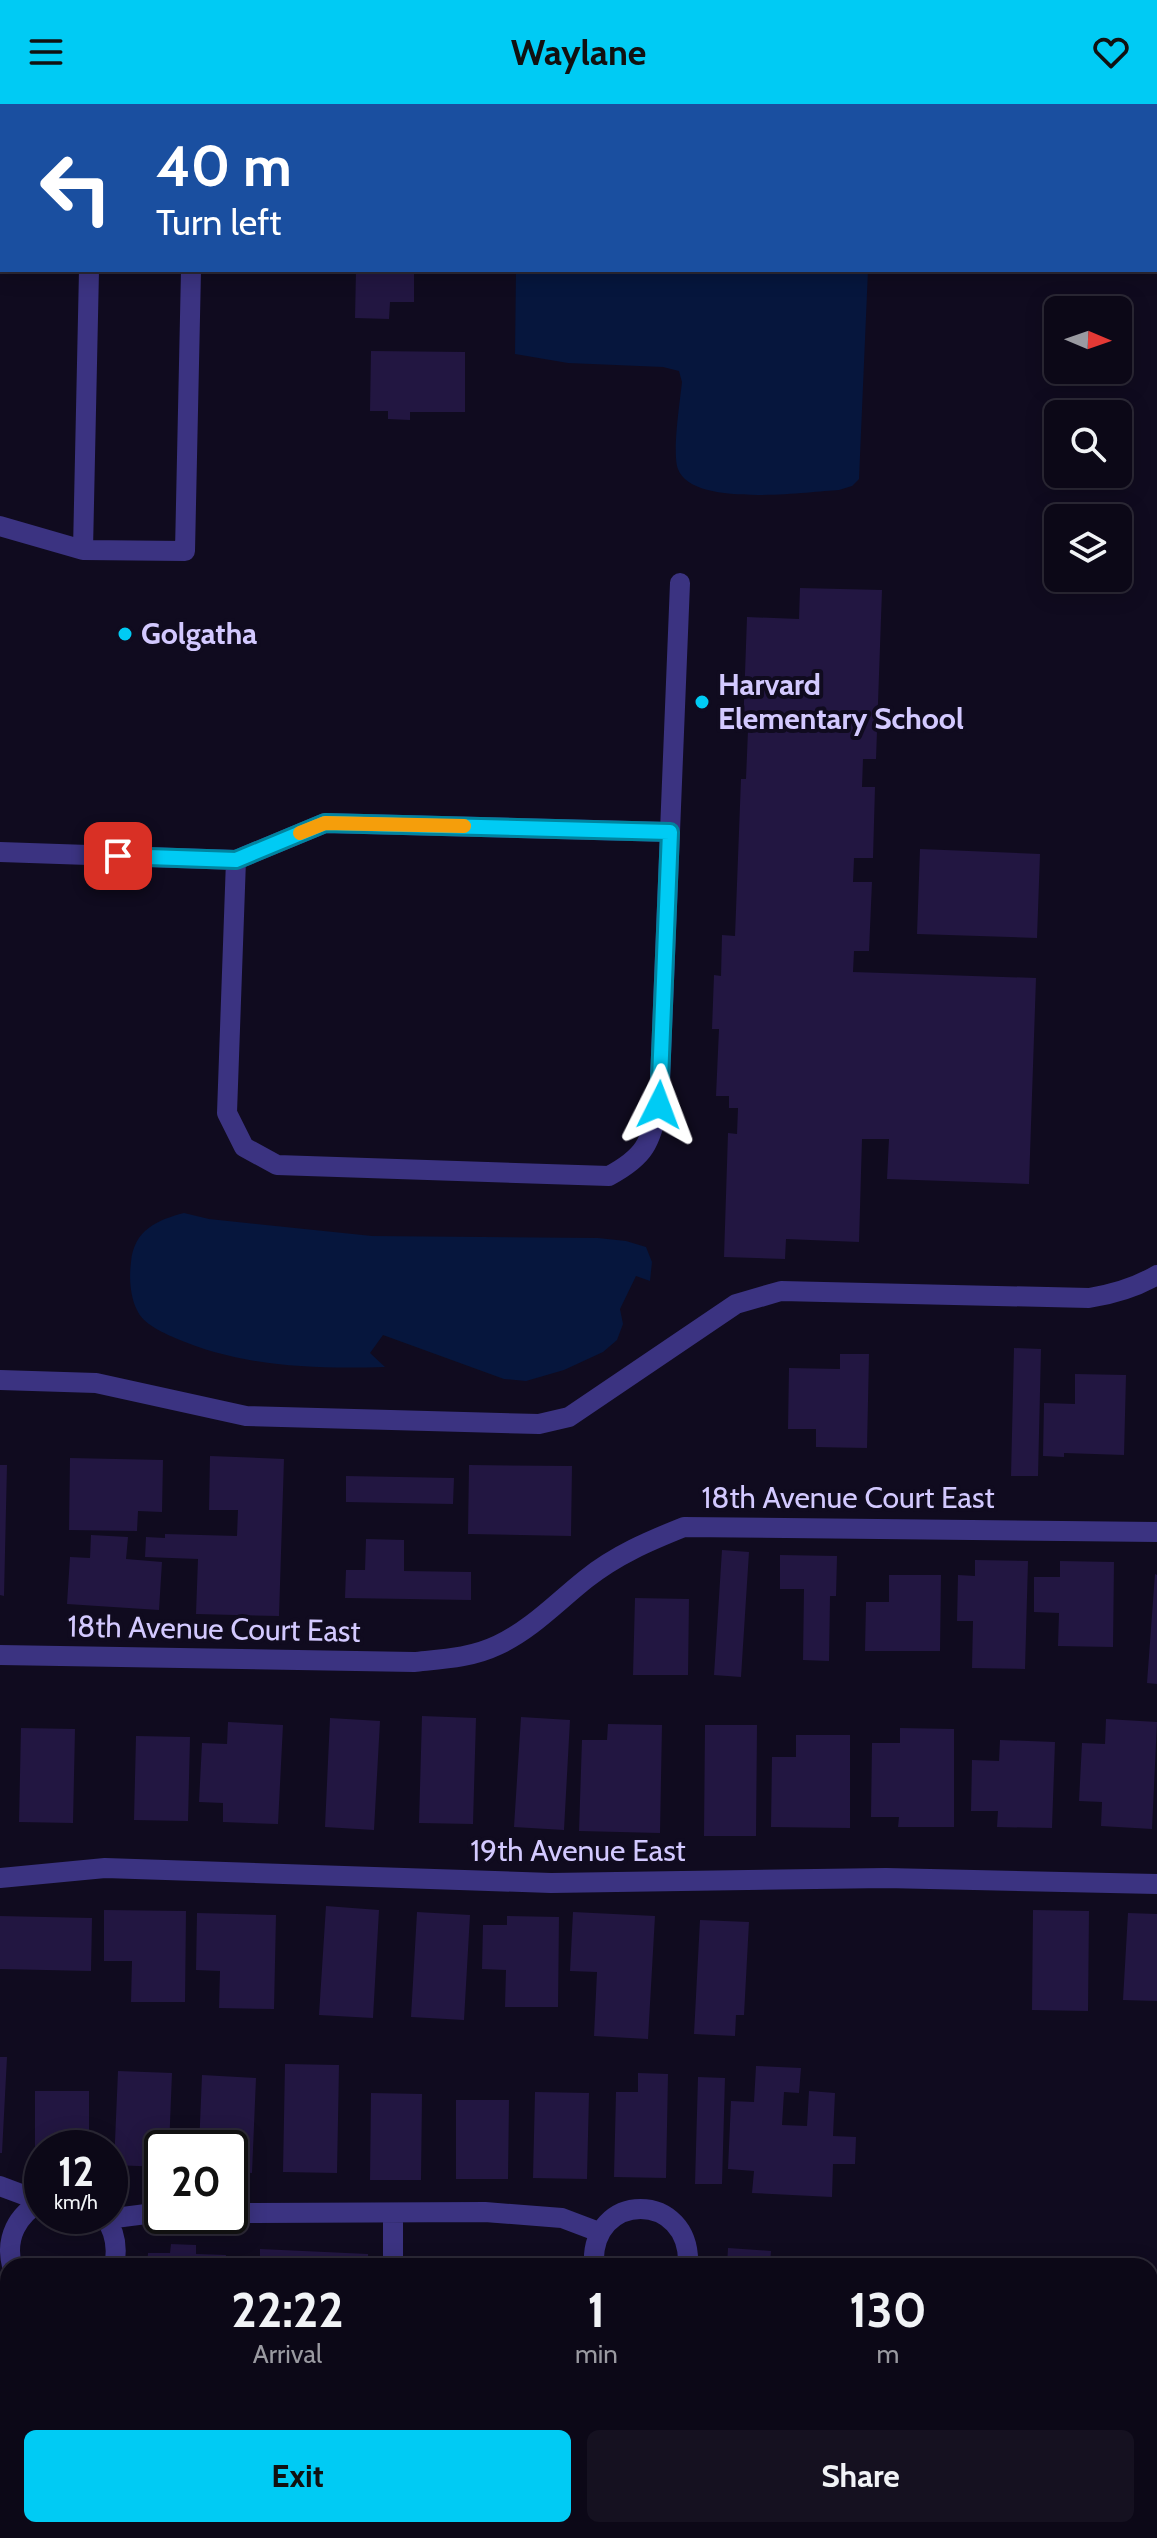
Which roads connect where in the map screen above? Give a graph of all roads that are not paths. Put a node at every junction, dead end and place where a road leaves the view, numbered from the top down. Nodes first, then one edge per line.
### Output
1 (89, 272) edge
2 (191, 272) edge
3 (0, 526) edge
4 (83, 550) junction
5 (680, 583) dead end
6 (670, 832) junction
7 (0, 852) edge
8 (236, 860) junction
9 (1157, 1275) edge
10 (0, 1380) edge
11 (1157, 1532) edge
12 (0, 1655) edge
13 (0, 1878) edge
14 (1157, 1884) edge
15 (0, 2186) edge
16 (24, 2195) edge
17 (24, 2213) edge
18 (248, 2213) edge
19 (393, 2214) junction
20 (599, 2232) junction
21 (114, 2234) edge
22 (11, 2258) edge
23 (115, 2258) edge
24 (393, 2258) edge
25 (594, 2258) edge
26 (688, 2258) edge

1 - 4 street
2 - 4 street
3 - 4 street
5 - 6 street
6 - 8 street
6 - 8 street
7 - 8 street
9 - 10 street
11 - 12 street, 18th Avenue Court East
13 - 14 street, 19th Avenue East
15 - 16 street
17 - 22 street
18 - 19 street
19 - 20 street
19 - 24 street
20 - 25 street
20 - 26 street
21 - 23 street

